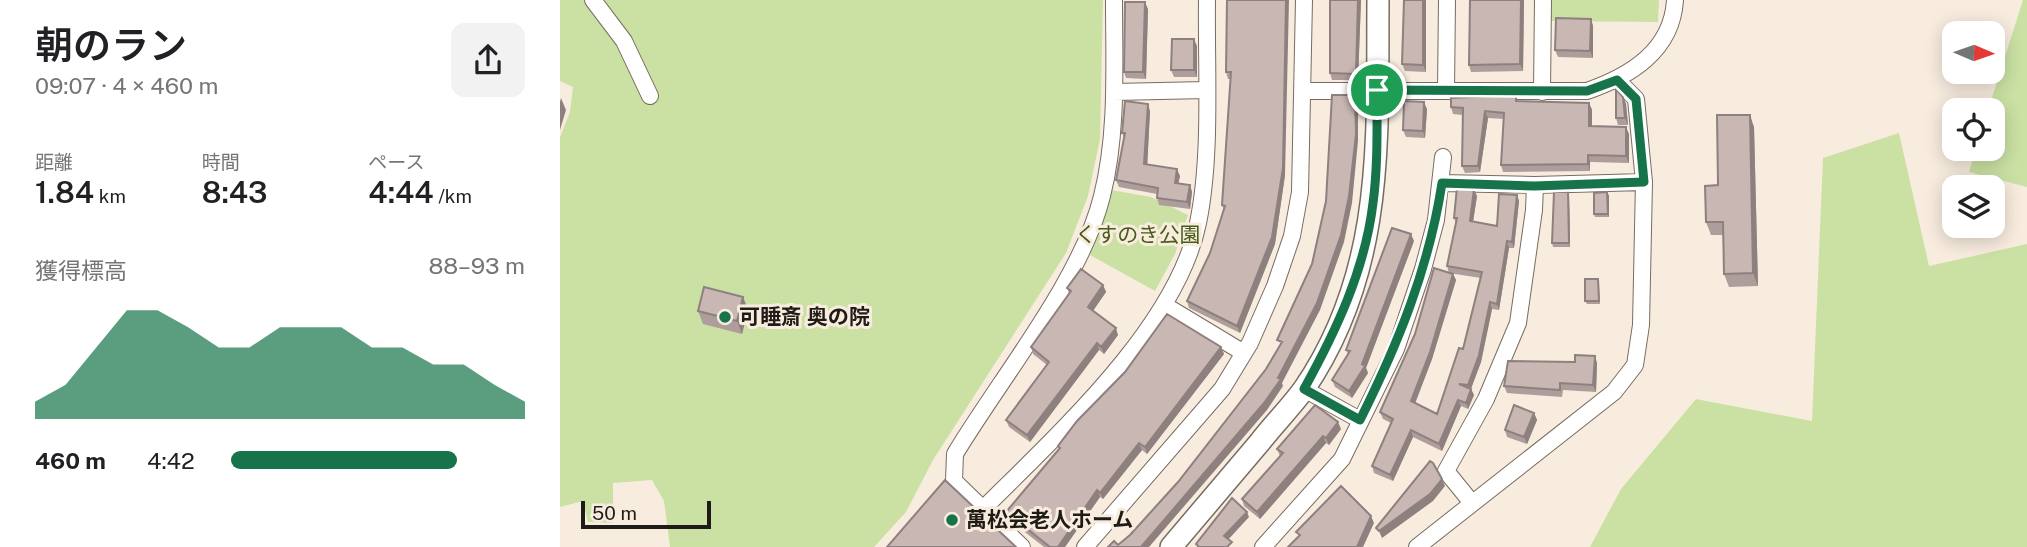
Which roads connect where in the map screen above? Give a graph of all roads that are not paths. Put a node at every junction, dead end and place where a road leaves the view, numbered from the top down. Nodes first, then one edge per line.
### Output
1 (593, 0) edge
2 (1114, 0) edge
3 (1207, 0) edge
4 (1304, 0) edge
5 (1378, 0) edge
6 (1447, 0) edge
7 (1543, 0) edge
8 (1675, 0) edge
9 (1617, 80) junction
10 (1206, 90) junction
11 (1377, 90) junction
12 (1303, 91) junction
13 (1446, 91) junction
14 (1114, 92) junction
15 (1542, 92) junction
16 (650, 96) dead end
17 (1443, 157) dead end
18 (1644, 182) junction
19 (1442, 183) junction
20 (1535, 186) junction
21 (1166, 306) junction
22 (1244, 353) junction
23 (1304, 389) junction
24 (1360, 420) junction
25 (1472, 503) junction
26 (984, 509) junction
27 (1022, 547) edge
28 (1085, 547) edge
29 (1171, 547) edge
30 (1263, 547) edge
31 (1417, 547) edge

1 - 16 street
2 - 14 street
3 - 10 street
4 - 12 street
5 - 11 street
6 - 13 street
7 - 15 street
8 - 9 street
9 - 15 street
9 - 18 street
10 - 14 street
10 - 21 street
11 - 12 street
11 - 13 street
11 - 23 street
12 - 22 street
13 - 15 street
14 - 26 street
17 - 19 street
18 - 20 street
18 - 25 street
19 - 20 street
19 - 24 street
20 - 25 street
21 - 22 street
21 - 26 street
22 - 28 street
23 - 24 street
23 - 29 street
24 - 30 street
25 - 31 street
26 - 27 street

